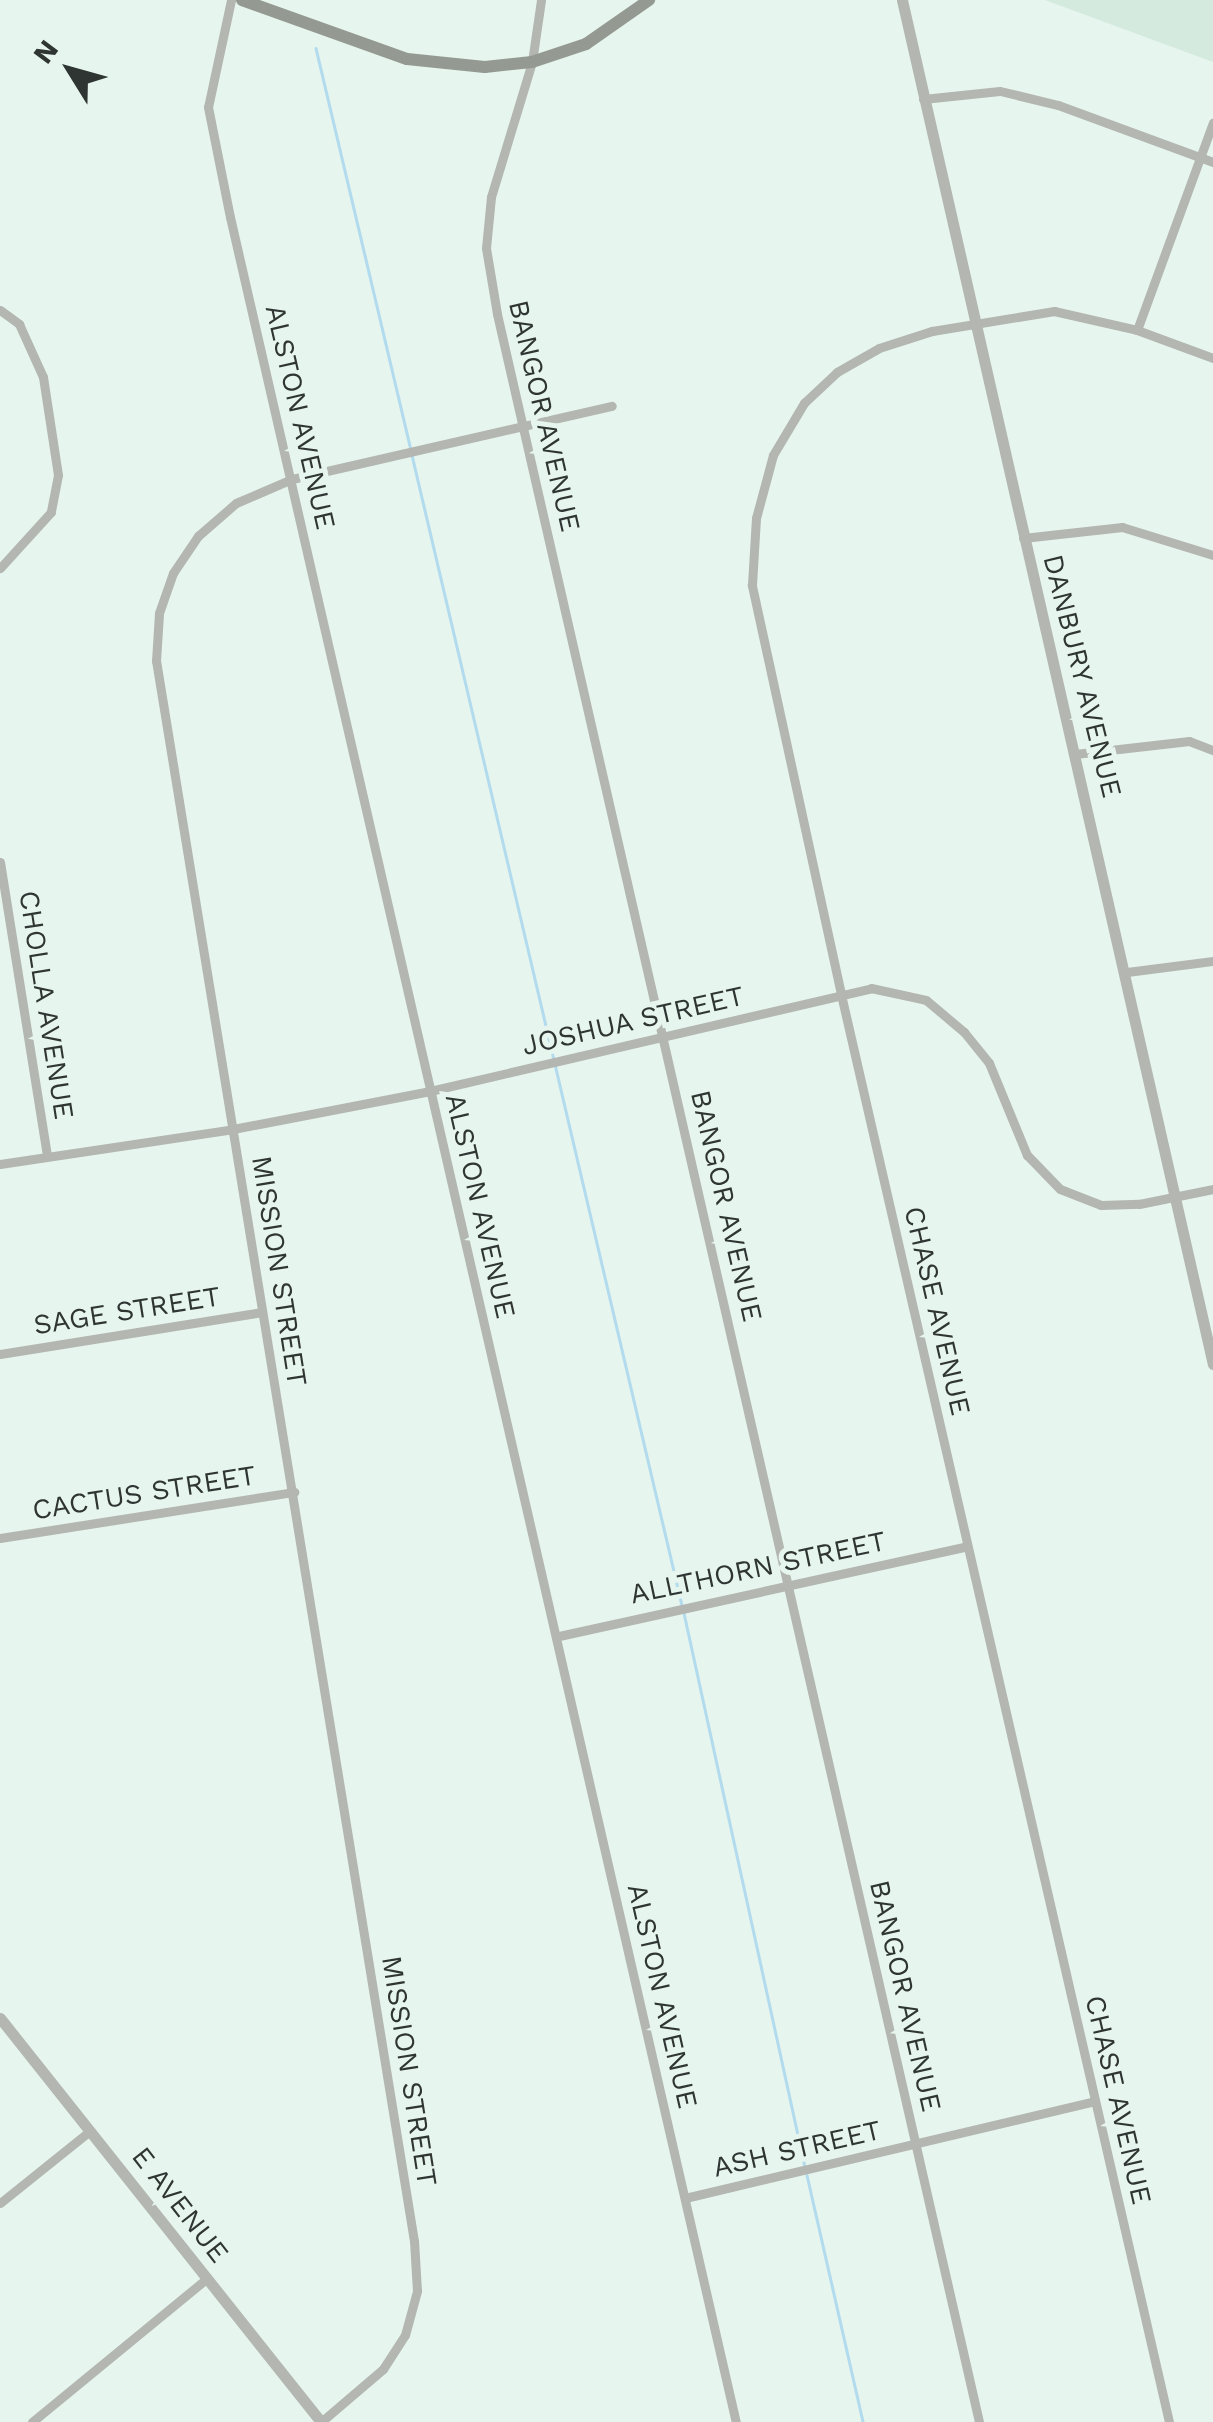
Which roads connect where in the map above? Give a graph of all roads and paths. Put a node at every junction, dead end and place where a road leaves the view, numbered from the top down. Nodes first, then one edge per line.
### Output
1 (231, 0) edge
2 (242, 0) edge
3 (541, 0) edge
4 (648, 0) edge
5 (902, 0) edge
6 (532, 62) junction
7 (923, 99) junction
8 (1213, 122) edge
9 (1200, 157) junction
10 (1213, 162) edge
11 (0, 310) edge
12 (976, 323) junction
13 (1137, 330) junction
14 (1213, 358) edge
15 (612, 406) dead end
16 (524, 430) junction
17 (292, 479) junction
18 (1023, 538) junction
19 (1213, 555) edge
20 (0, 568) edge
21 (1213, 750) edge
22 (1076, 754) junction
23 (0, 862) edge
24 (1213, 961) edge
25 (1127, 972) junction
26 (841, 994) junction
27 (665, 1039) junction
28 (430, 1091) junction
29 (233, 1129) junction
30 (47, 1156) junction
31 (0, 1164) edge
32 (1213, 1189) edge
33 (1172, 1196) junction
34 (261, 1312) junction
35 (0, 1354) edge
36 (1213, 1364) edge
37 (294, 1492) junction
38 (0, 1538) edge
39 (968, 1546) junction
40 (789, 1584) junction
41 (558, 1636) junction
42 (0, 2018) edge
43 (1095, 2102) junction
44 (90, 2130) junction
45 (915, 2144) junction
46 (685, 2198) junction
47 (0, 2203) edge
48 (206, 2278) junction
49 (32, 2422) edge
50 (321, 2422) edge
51 (736, 2422) edge
52 (979, 2422) edge
53 (1169, 2422) edge

1 - 17 street, ALSTON AVENUE
2 - 6 main road
3 - 6 street, BANGOR AVENUE
4 - 6 main road
5 - 7 street, DANBURY AVENUE
6 - 16 street, BANGOR AVENUE
7 - 9 street
7 - 12 street, DANBURY AVENUE
8 - 9 street
9 - 10 street
9 - 13 street
11 - 20 street
12 - 13 street, CHASE AVENUE
12 - 18 street, DANBURY AVENUE
12 - 26 street, CHASE AVENUE
13 - 14 street, CHASE AVENUE
15 - 16 street, MISSION STREET
16 - 17 street, MISSION STREET
16 - 27 street, BANGOR AVENUE
17 - 28 street, ALSTON AVENUE
17 - 29 street, MISSION STREET
18 - 19 street
18 - 22 street, DANBURY AVENUE
21 - 22 street
22 - 25 street, DANBURY AVENUE
23 - 30 street, CHOLLA AVENUE
24 - 25 street
25 - 33 street, DANBURY AVENUE
26 - 27 street, JOSHUA STREET
26 - 33 street, JOSHUA STREET
26 - 39 street, CHASE AVENUE
27 - 28 street, JOSHUA STREET
27 - 40 street, BANGOR AVENUE
28 - 29 street, JOSHUA STREET
28 - 41 street, ALSTON AVENUE
29 - 30 street, JOSHUA STREET
29 - 34 street, MISSION STREET
30 - 31 street, JOSHUA STREET
32 - 33 street, JOSHUA STREET
33 - 36 street, DANBURY AVENUE
34 - 35 street, SAGE STREET
34 - 37 street, MISSION STREET
37 - 38 street, CACTUS STREET
37 - 50 street, MISSION STREET
39 - 40 street, ALLTHORN STREET
39 - 43 street, CHASE AVENUE
40 - 41 street, ALLTHORN STREET
40 - 45 street, BANGOR AVENUE
41 - 46 street, ALSTON AVENUE
42 - 44 street, E AVENUE
43 - 45 street, ASH STREET
43 - 53 street, CHASE AVENUE
44 - 47 street
44 - 48 street, E AVENUE
45 - 46 street, ASH STREET
45 - 52 street, BANGOR AVENUE
46 - 51 street, ALSTON AVENUE
48 - 49 street
48 - 50 street, E AVENUE

